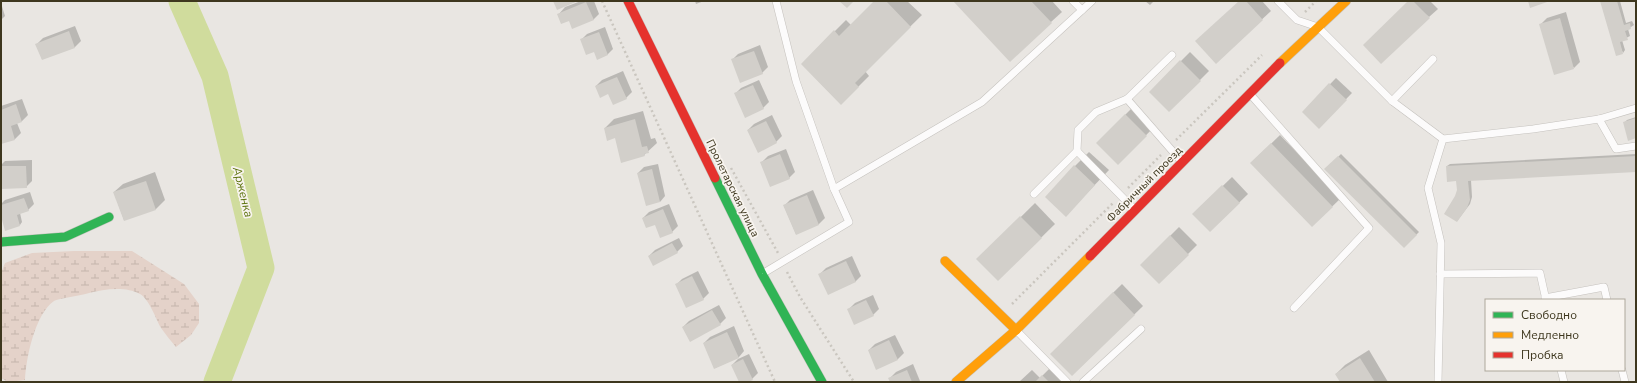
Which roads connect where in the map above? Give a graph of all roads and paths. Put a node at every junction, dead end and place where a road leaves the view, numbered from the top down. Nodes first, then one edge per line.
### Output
1 (602, 1) edge
2 (628, 1) edge
3 (776, 1) edge
4 (1073, 1) edge
5 (1092, 1) edge
6 (1278, 1) edge
7 (1316, 1) edge
8 (1346, 1) edge
9 (1082, 10) junction
10 (1297, 20) junction
11 (1318, 27) junction
12 (1264, 53) dead end
13 (1172, 55) dead end
14 (1434, 59) dead end
15 (1250, 94) junction
16 (1127, 99) junction
17 (1392, 101) junction
18 (1636, 108) edge
19 (1599, 119) junction
20 (1443, 139) junction
21 (1636, 146) edge
22 (1169, 147) junction
23 (1077, 151) junction
24 (727, 162) dead end
25 (1183, 162) junction
26 (834, 189) junction
27 (1034, 194) dead end
28 (1121, 196) junction
29 (1135, 210) junction
30 (109, 218) dead end
31 (1, 242) edge
32 (945, 261) dead end
33 (782, 262) junction
34 (762, 274) junction
35 (1440, 274) junction
36 (1545, 299) edge
37 (1607, 299) edge
38 (1294, 308) dead end
39 (1000, 315) junction
40 (1141, 329) dead end
41 (1016, 330) junction
42 (1561, 371) edge
43 (1622, 371) edge
44 (958, 381) edge
45 (775, 382) edge
46 (822, 382) edge
47 (854, 382) edge
48 (1067, 382) edge
49 (1083, 382) edge
50 (1438, 382) edge
51 (1564, 382) edge
52 (1625, 382) edge

1 - 45 path
2 - 34 street, Пролетарская улица
3 - 26 lane
4 - 9 lane
5 - 9 lane
6 - 10 lane
7 - 10 path
8 - 11 street, Фабричный проезд
9 - 26 lane
10 - 11 lane
11 - 15 street, Фабричный проезд
11 - 17 lane
12 - 22 path
13 - 16 lane
14 - 17 lane
15 - 25 street, Фабричный проезд
15 - 38 lane
16 - 22 lane
16 - 23 lane
17 - 20 lane
18 - 19 lane
19 - 20 lane
19 - 21 lane
20 - 35 lane
22 - 25 lane
22 - 28 path
23 - 27 lane
23 - 28 lane
24 - 33 path
25 - 29 street, Фабричный проезд
26 - 33 lane
28 - 29 lane
28 - 39 path
29 - 41 street, Фабричный проезд
30 - 31 street
32 - 39 street
33 - 34 lane
33 - 47 path
34 - 46 street, Пролетарская улица
35 - 36 lane
35 - 50 lane
36 - 37 lane
39 - 41 street
40 - 49 lane
41 - 44 street, Фабричный проезд
41 - 48 lane
42 - 51 lane
43 - 52 lane

